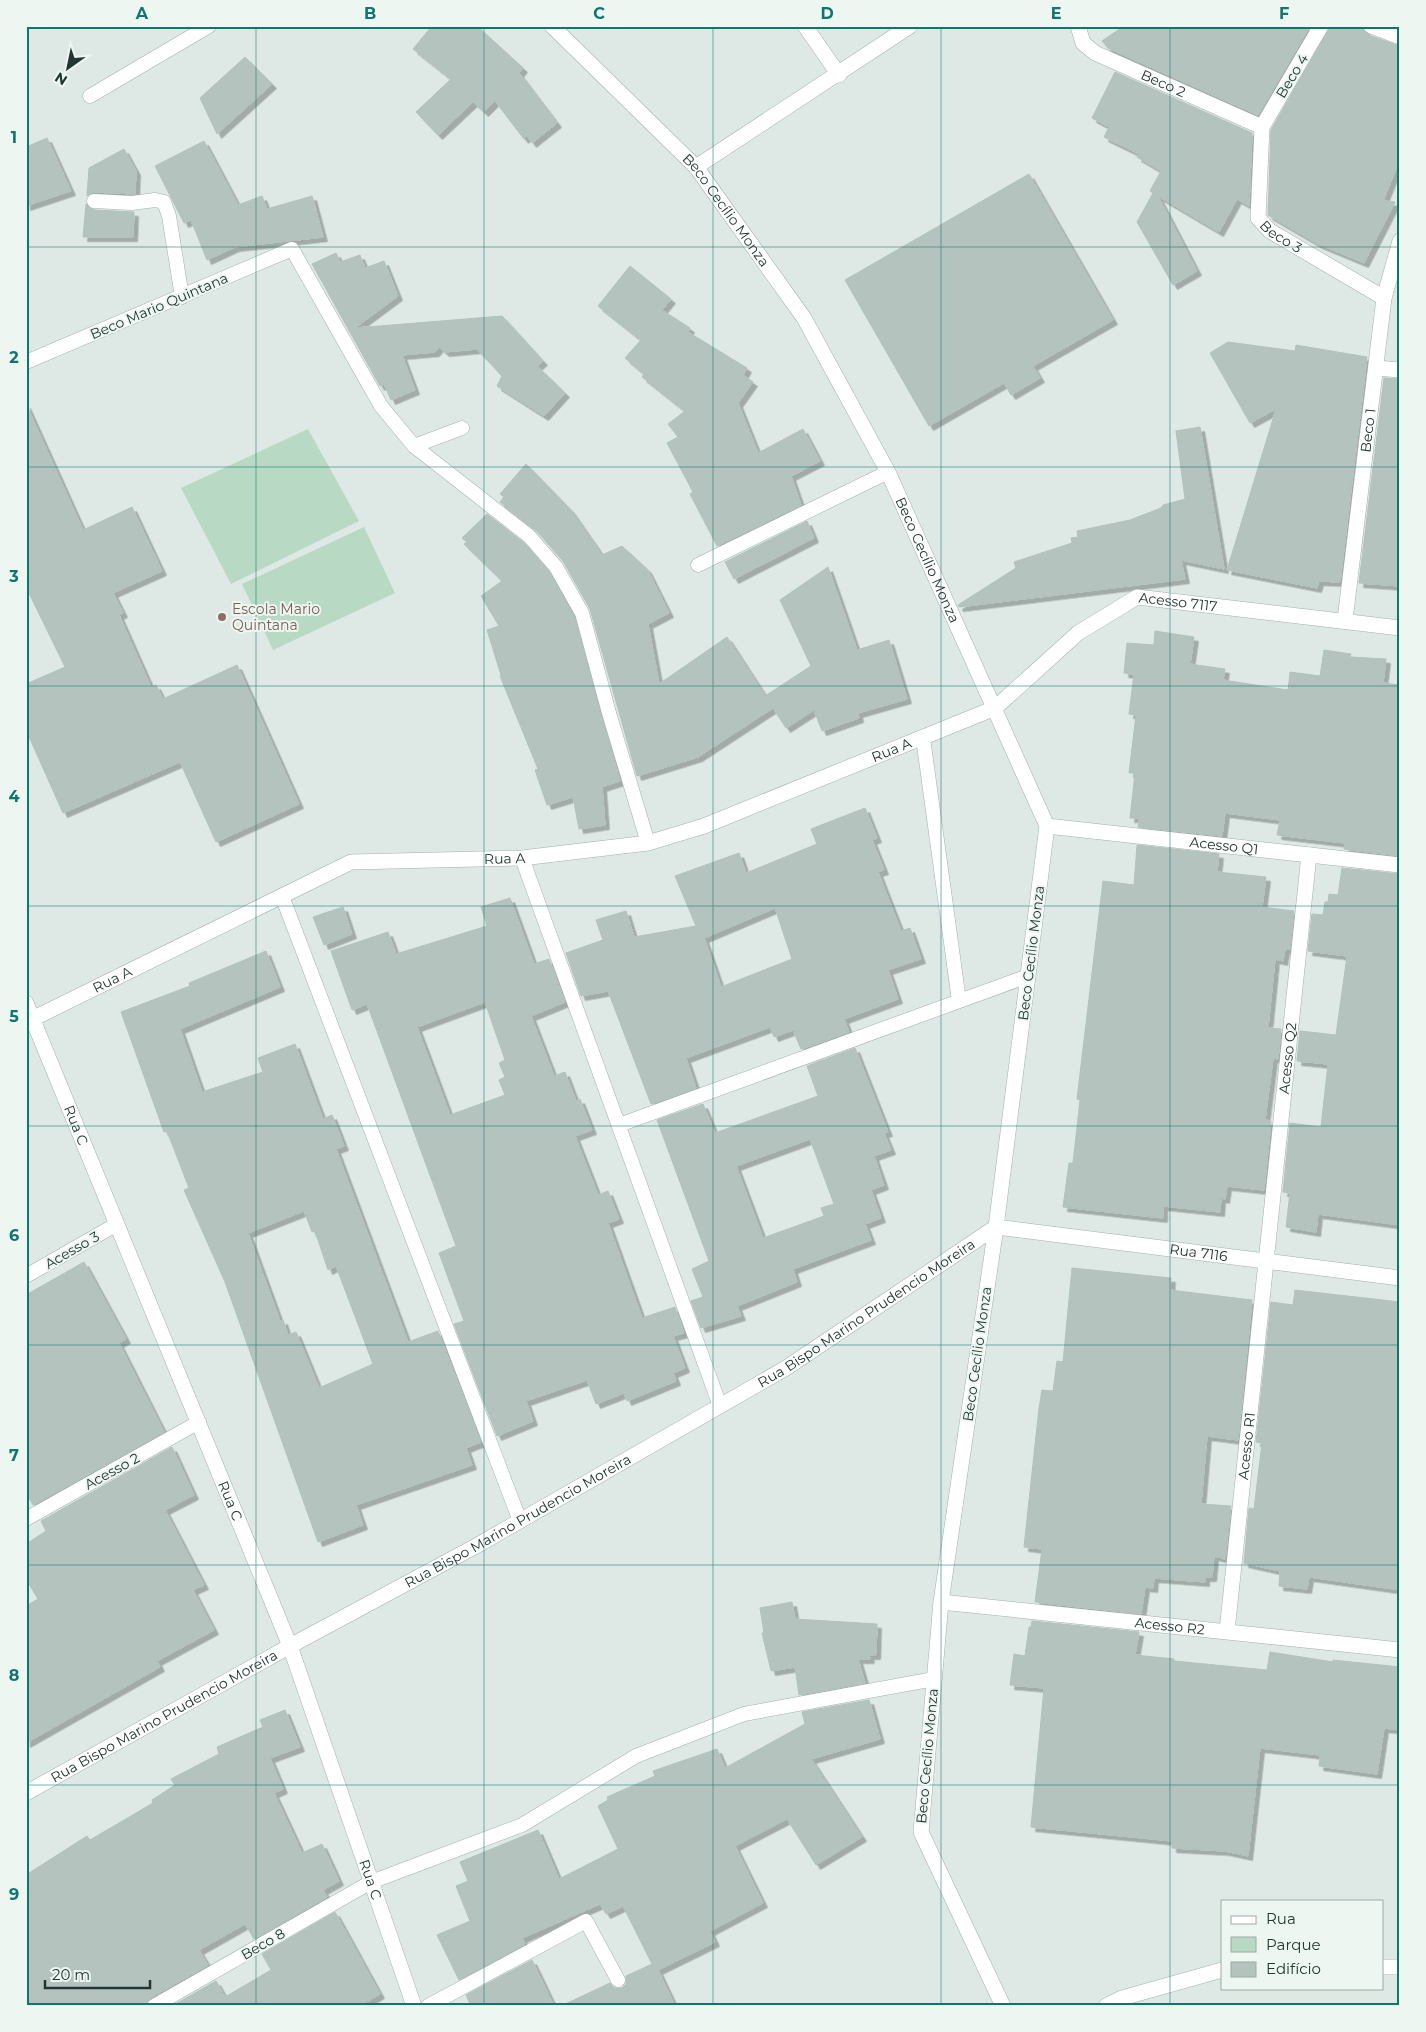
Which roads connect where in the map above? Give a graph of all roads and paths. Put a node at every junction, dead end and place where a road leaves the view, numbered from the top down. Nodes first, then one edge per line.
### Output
1 (209, 26) edge
2 (552, 26) edge
3 (805, 26) edge
4 (910, 26) edge
5 (1078, 26) edge
6 (1321, 26) edge
7 (1371, 26) edge
8 (1400, 37) edge
9 (839, 74) junction
10 (90, 96) dead end
11 (1262, 127) junction
12 (696, 167) junction
13 (94, 201) dead end
14 (1400, 241) edge
15 (182, 297) junction
16 (1384, 298) junction
17 (26, 362) edge
18 (1376, 368) junction
19 (1400, 370) edge
20 (462, 428) dead end
21 (414, 446) junction
22 (888, 472) junction
23 (698, 565) dead end
24 (1345, 620) junction
25 (1400, 628) edge
26 (995, 708) junction
27 (923, 738) junction
28 (1047, 826) junction
29 (648, 843) junction
30 (1309, 855) junction
31 (522, 858) junction
32 (1400, 865) edge
33 (282, 896) junction
34 (1028, 976) junction
35 (958, 1001) junction
36 (26, 1004) edge
37 (29, 1021) edge
38 (618, 1125) junction
39 (117, 1224) junction
40 (996, 1227) junction
41 (1266, 1261) junction
42 (26, 1276) edge
43 (1400, 1278) edge
44 (720, 1406) junction
45 (199, 1422) junction
46 (26, 1519) edge
47 (520, 1522) junction
48 (941, 1602) junction
49 (1226, 1631) junction
50 (290, 1646) junction
51 (1400, 1650) edge
52 (934, 1679) junction
53 (26, 1793) edge
54 (372, 1882) junction
55 (1384, 1967) edge
56 (1400, 1967) edge
57 (1221, 1970) edge
58 (618, 1980) dead end
59 (154, 2006) edge
60 (414, 2006) edge
61 (428, 2006) edge
62 (1003, 2006) edge
63 (1106, 2006) edge

1 - 10 lane
2 - 12 street, Beco Cecílio Monza
3 - 9 street
4 - 9 street
5 - 11 street, Beco 2
6 - 11 street, Beco 4
7 - 8 street
9 - 12 street
11 - 16 street, Beco 3
12 - 22 street, Beco Cecílio Monza
13 - 15 lane
14 - 16 street, Beco 1
15 - 17 lane, Beco Mario Quintana
15 - 21 lane, Beco Mario Quintana
16 - 18 street, Beco 1
18 - 19 street
18 - 24 street, Beco 1
20 - 21 lane
21 - 29 lane
22 - 23 lane
22 - 26 street, Beco Cecílio Monza
24 - 25 street, Acesso 7117
24 - 26 street, Acesso 7117
26 - 27 street, Rua A
26 - 28 street, Beco Cecílio Monza
27 - 29 street, Rua A
27 - 35 lane
28 - 30 street, Acesso Q1
28 - 34 street, Beco Cecílio Monza
29 - 31 street, Rua A
30 - 32 street, Acesso Q1
30 - 41 street, Acesso Q2
31 - 33 street, Rua A
31 - 38 lane
33 - 37 street, Rua A
33 - 47 lane
34 - 35 lane
34 - 40 street, Beco Cecílio Monza
35 - 38 lane
36 - 37 street, Rua C
37 - 39 street, Rua C
38 - 44 lane
39 - 42 lane, Acesso 3
39 - 45 street, Rua C
40 - 41 street, Rua 7116
40 - 44 street, Rua Bispo Marino Prudencio Moreira
40 - 48 street, Beco Cecílio Monza
41 - 43 street, Rua 7116
41 - 49 street, Acesso R1
44 - 47 street, Rua Bispo Marino Prudencio Moreira
45 - 46 lane, Acesso 2
45 - 50 street, Rua C
47 - 50 street, Rua Bispo Marino Prudencio Moreira
48 - 49 street, Acesso R2
48 - 52 street, Beco Cecílio Monza
49 - 51 street, Acesso R2
50 - 53 street, Rua Bispo Marino Prudencio Moreira
50 - 54 street, Rua C
52 - 54 lane, Beco 8
52 - 62 street, Beco Cecílio Monza
54 - 59 lane, Beco 8
54 - 60 street, Rua C
55 - 56 street
57 - 63 street
58 - 61 lane

